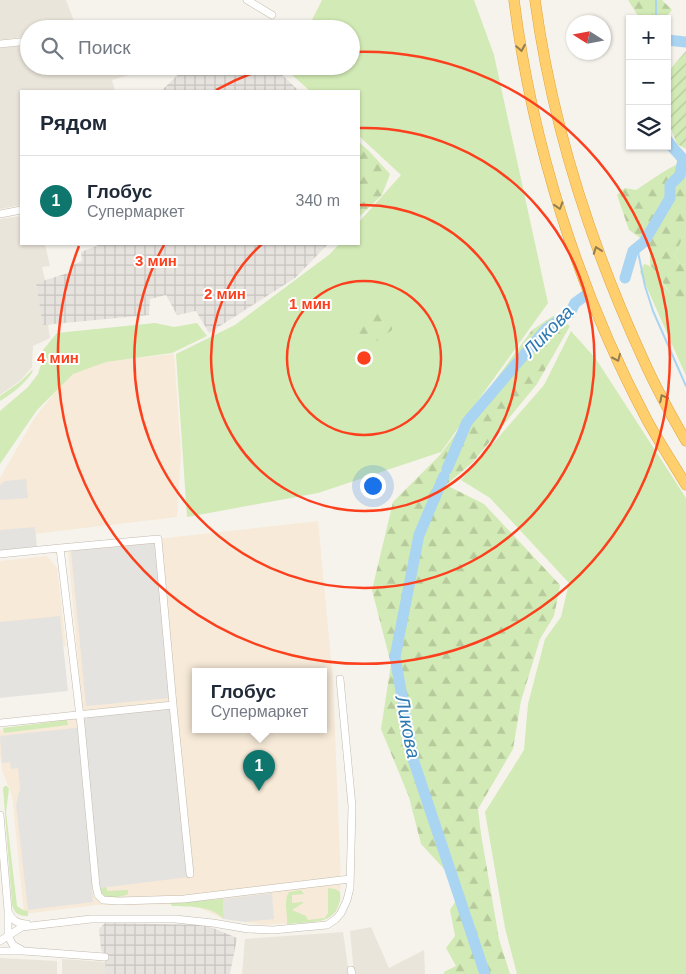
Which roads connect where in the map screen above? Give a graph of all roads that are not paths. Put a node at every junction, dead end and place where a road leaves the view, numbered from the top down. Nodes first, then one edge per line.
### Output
1 (247, 0) edge
2 (514, 0) edge
3 (535, 0) edge
4 (272, 15) dead end
5 (20, 41) edge
6 (0, 44) edge
7 (20, 210) edge
8 (0, 214) edge
9 (686, 441) edge
10 (686, 485) edge
11 (60, 548) junction
12 (0, 554) edge
13 (340, 679) dead end
14 (173, 705) junction
15 (79, 714) junction
16 (0, 723) edge
17 (0, 815) edge
18 (190, 874) dead end
19 (350, 879) junction
20 (0, 892) edge
21 (7, 906) junction
22 (32, 925) junction
23 (8, 936) junction
24 (0, 941) edge
25 (0, 951) edge
26 (24, 951) junction
27 (105, 957) dead end

1 - 4 street
2 -> 10 highway
9 -> 3 highway
5 - 6 street
7 - 8 street
11 - 12 street
11 - 14 street
11 - 15 street
13 - 19 street
14 - 15 street
14 - 18 street
15 - 16 street
15 - 19 street
17 - 21 street
19 - 22 street
20 - 21 street
21 - 22 street
21 - 23 street
22 - 23 street
23 - 24 street
23 - 26 street
25 - 26 street
26 - 27 street

